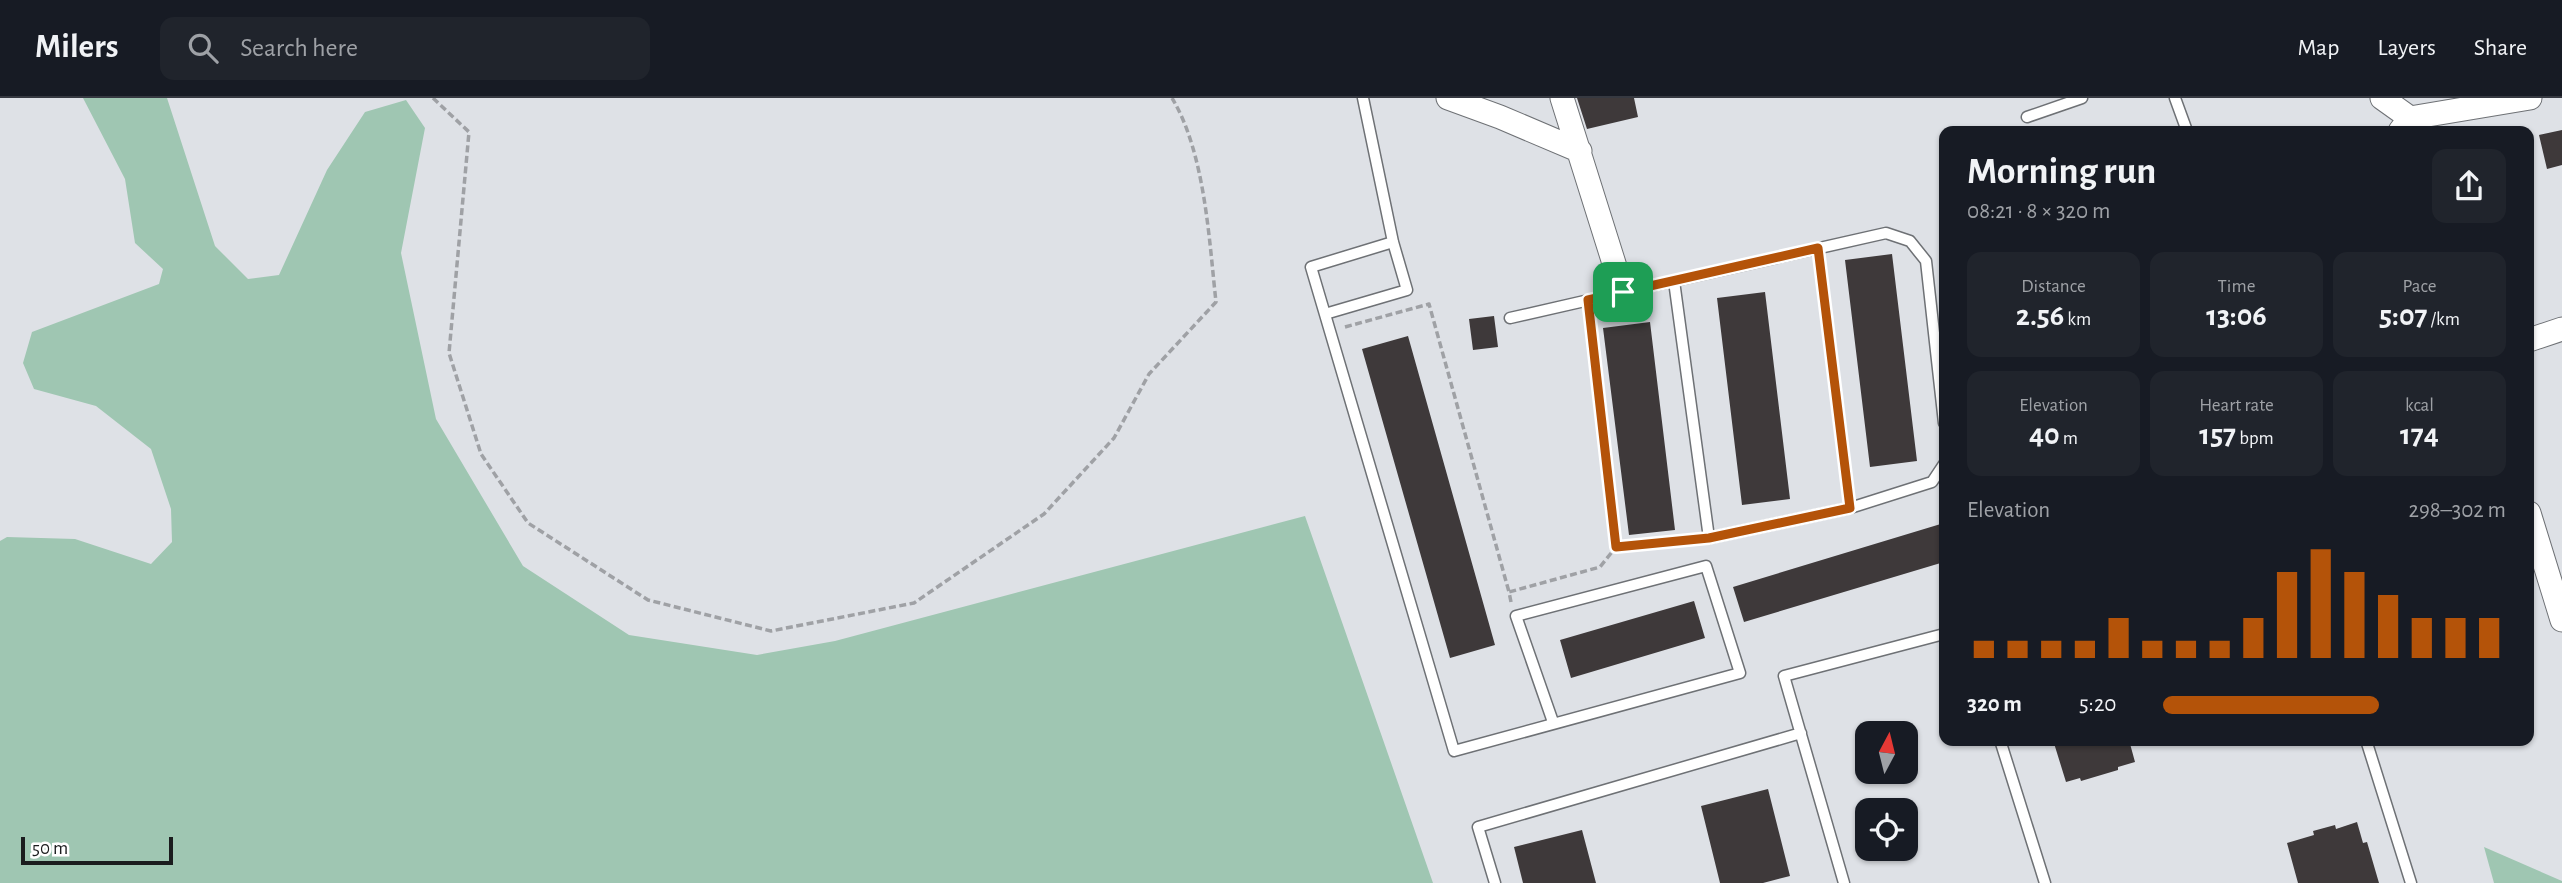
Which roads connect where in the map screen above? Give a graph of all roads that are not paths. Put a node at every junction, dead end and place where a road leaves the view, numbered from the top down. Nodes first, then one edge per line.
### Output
1 (1363, 98) edge
2 (1448, 98) edge
3 (1562, 98) edge
4 (2082, 98) edge
5 (2175, 98) edge
6 (2382, 98) edge
7 (2530, 98) edge
8 (2027, 117) dead end
9 (2405, 125) edge
10 (2185, 126) edge
11 (1580, 151) junction
12 (1393, 242) junction
13 (1674, 281) junction
14 (1623, 292) joint
15 (1588, 300) road end
16 (1325, 314) junction
17 (1510, 318) dead end
18 (2562, 329) edge
19 (2534, 338) edge
20 (1939, 378) edge
21 (1939, 472) edge
22 (2534, 529) edge
23 (2562, 620) edge
24 (1939, 635) edge
25 (1553, 722) junction
26 (1801, 733) junction
27 (2002, 746) edge
28 (2368, 746) edge
29 (1495, 883) edge
30 (1844, 883) edge
31 (2045, 883) edge
32 (2411, 883) edge

1 - 12 lane
2 - 11 street
3 - 11 street
4 - 8 lane
5 - 10 lane
6 - 9 street
7 - 9 street
11 - 14 street
12 - 16 lane
12 - 16 lane
13 - 14 lane
13 - 20 lane
13 - 21 lane
15 - 17 lane
16 - 25 lane
18 - 19 street
22 - 23 street
24 - 26 lane
25 - 25 lane
26 - 29 lane
26 - 30 lane
27 - 31 lane
28 - 32 lane

